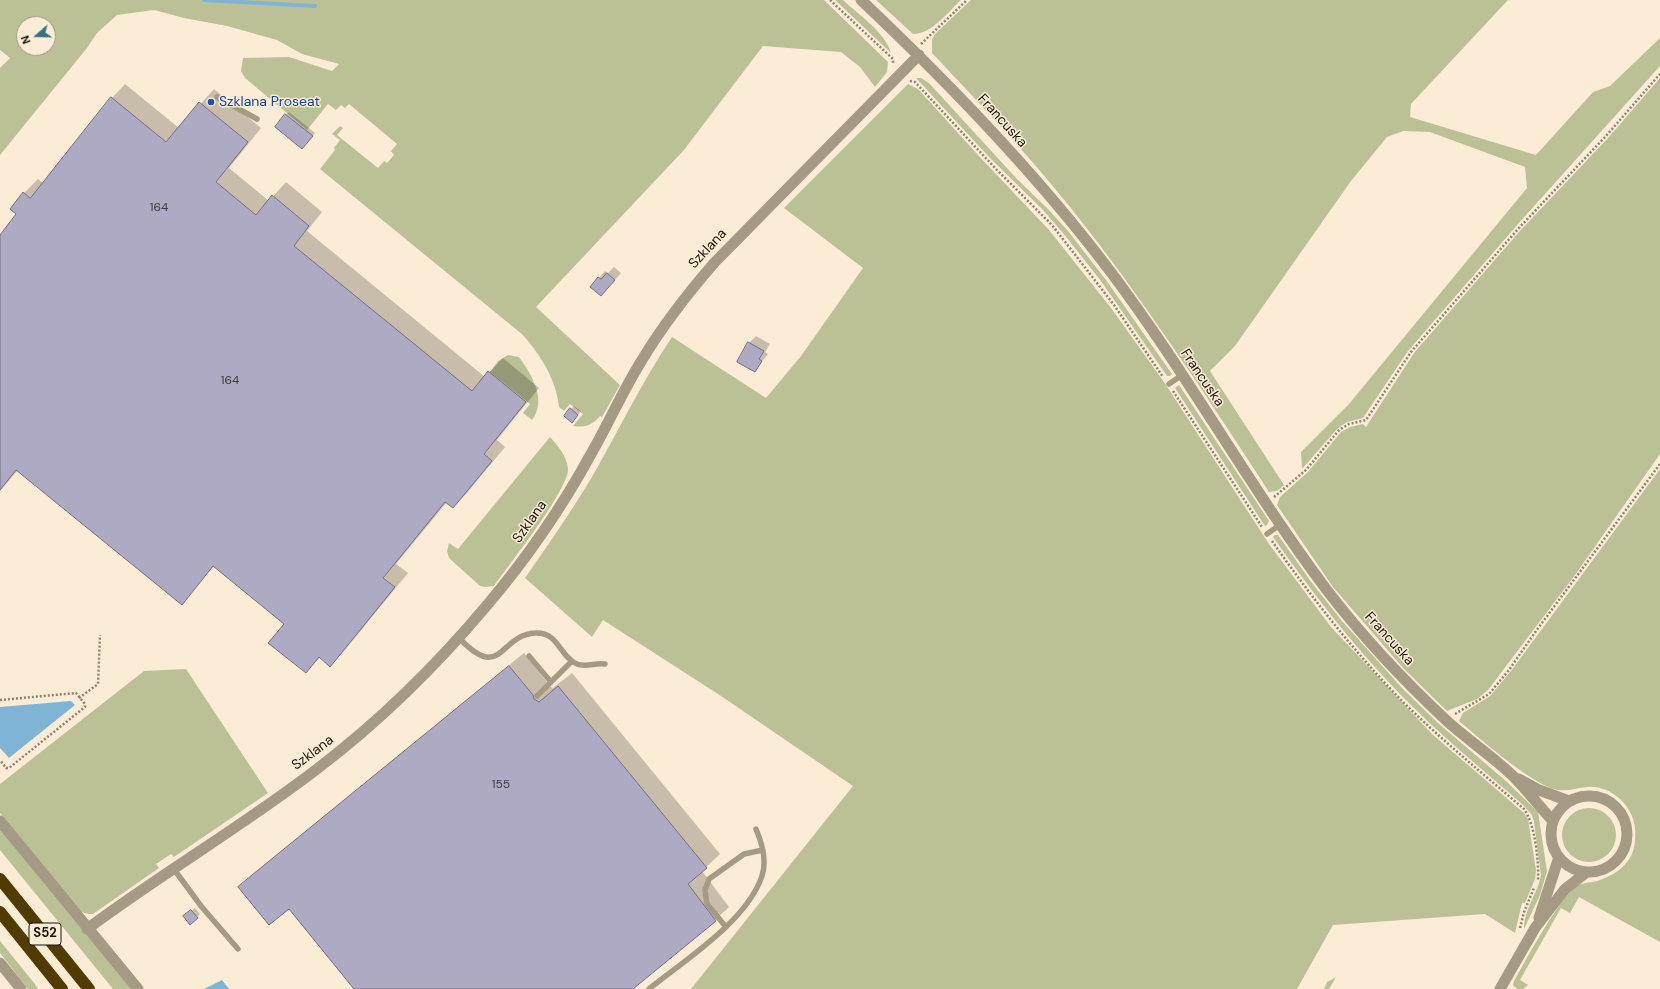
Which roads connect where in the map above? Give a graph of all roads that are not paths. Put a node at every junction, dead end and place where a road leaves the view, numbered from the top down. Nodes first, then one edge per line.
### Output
1 (861, 0) edge
2 (917, 53) junction
3 (217, 97) dead end
4 (257, 119) dead end
5 (1182, 375) junction
6 (1169, 384) road end
7 (1281, 524) junction
8 (1267, 534) road end
9 (459, 638) junction
10 (528, 656) dead end
11 (572, 661) junction
12 (605, 664) dead end
13 (551, 682) junction
14 (537, 696) dead end
15 (1512, 775) junction
16 (1569, 801) junction
17 (0, 821) edge
18 (1553, 821) junction
19 (756, 829) dead end
20 (763, 850) junction
21 (1559, 857) junction
22 (173, 868) junction
23 (1587, 872) junction
24 (0, 879) edge
25 (0, 912) edge
26 (726, 927) junction
27 (1535, 928) junction
28 (87, 929) junction
29 (238, 949) dead end
30 (0, 963) edge
31 (19, 988) edge
32 (62, 989) edge
33 (89, 989) edge
34 (138, 989) edge
35 (649, 989) edge
36 (1500, 989) edge

1 - 2 street, Francuska
2 - 5 street, Francuska
2 - 9 street, Szklana
3 - 4 lane
5 - 6 lane
5 - 7 street, Francuska
7 - 8 lane
7 - 15 street, Francuska
9 - 11 lane
9 - 22 street, Szklana
10 - 13 lane
11 - 12 lane
11 - 13 lane
13 - 14 lane
15 - 16 street, Francuska
15 - 18 street, Francuska
16 - 18 street
16 - 23 street
17 - 28 street
18 - 21 street
19 - 20 lane
20 - 26 lane
20 - 26 lane
21 - 23 street
21 - 27 street
22 - 28 street, Szklana
22 - 29 lane
23 - 27 street
24 - 33 highway, S52
25 - 32 highway, S52
26 - 35 lane
27 - 36 street
28 - 34 street
30 - 31 street

